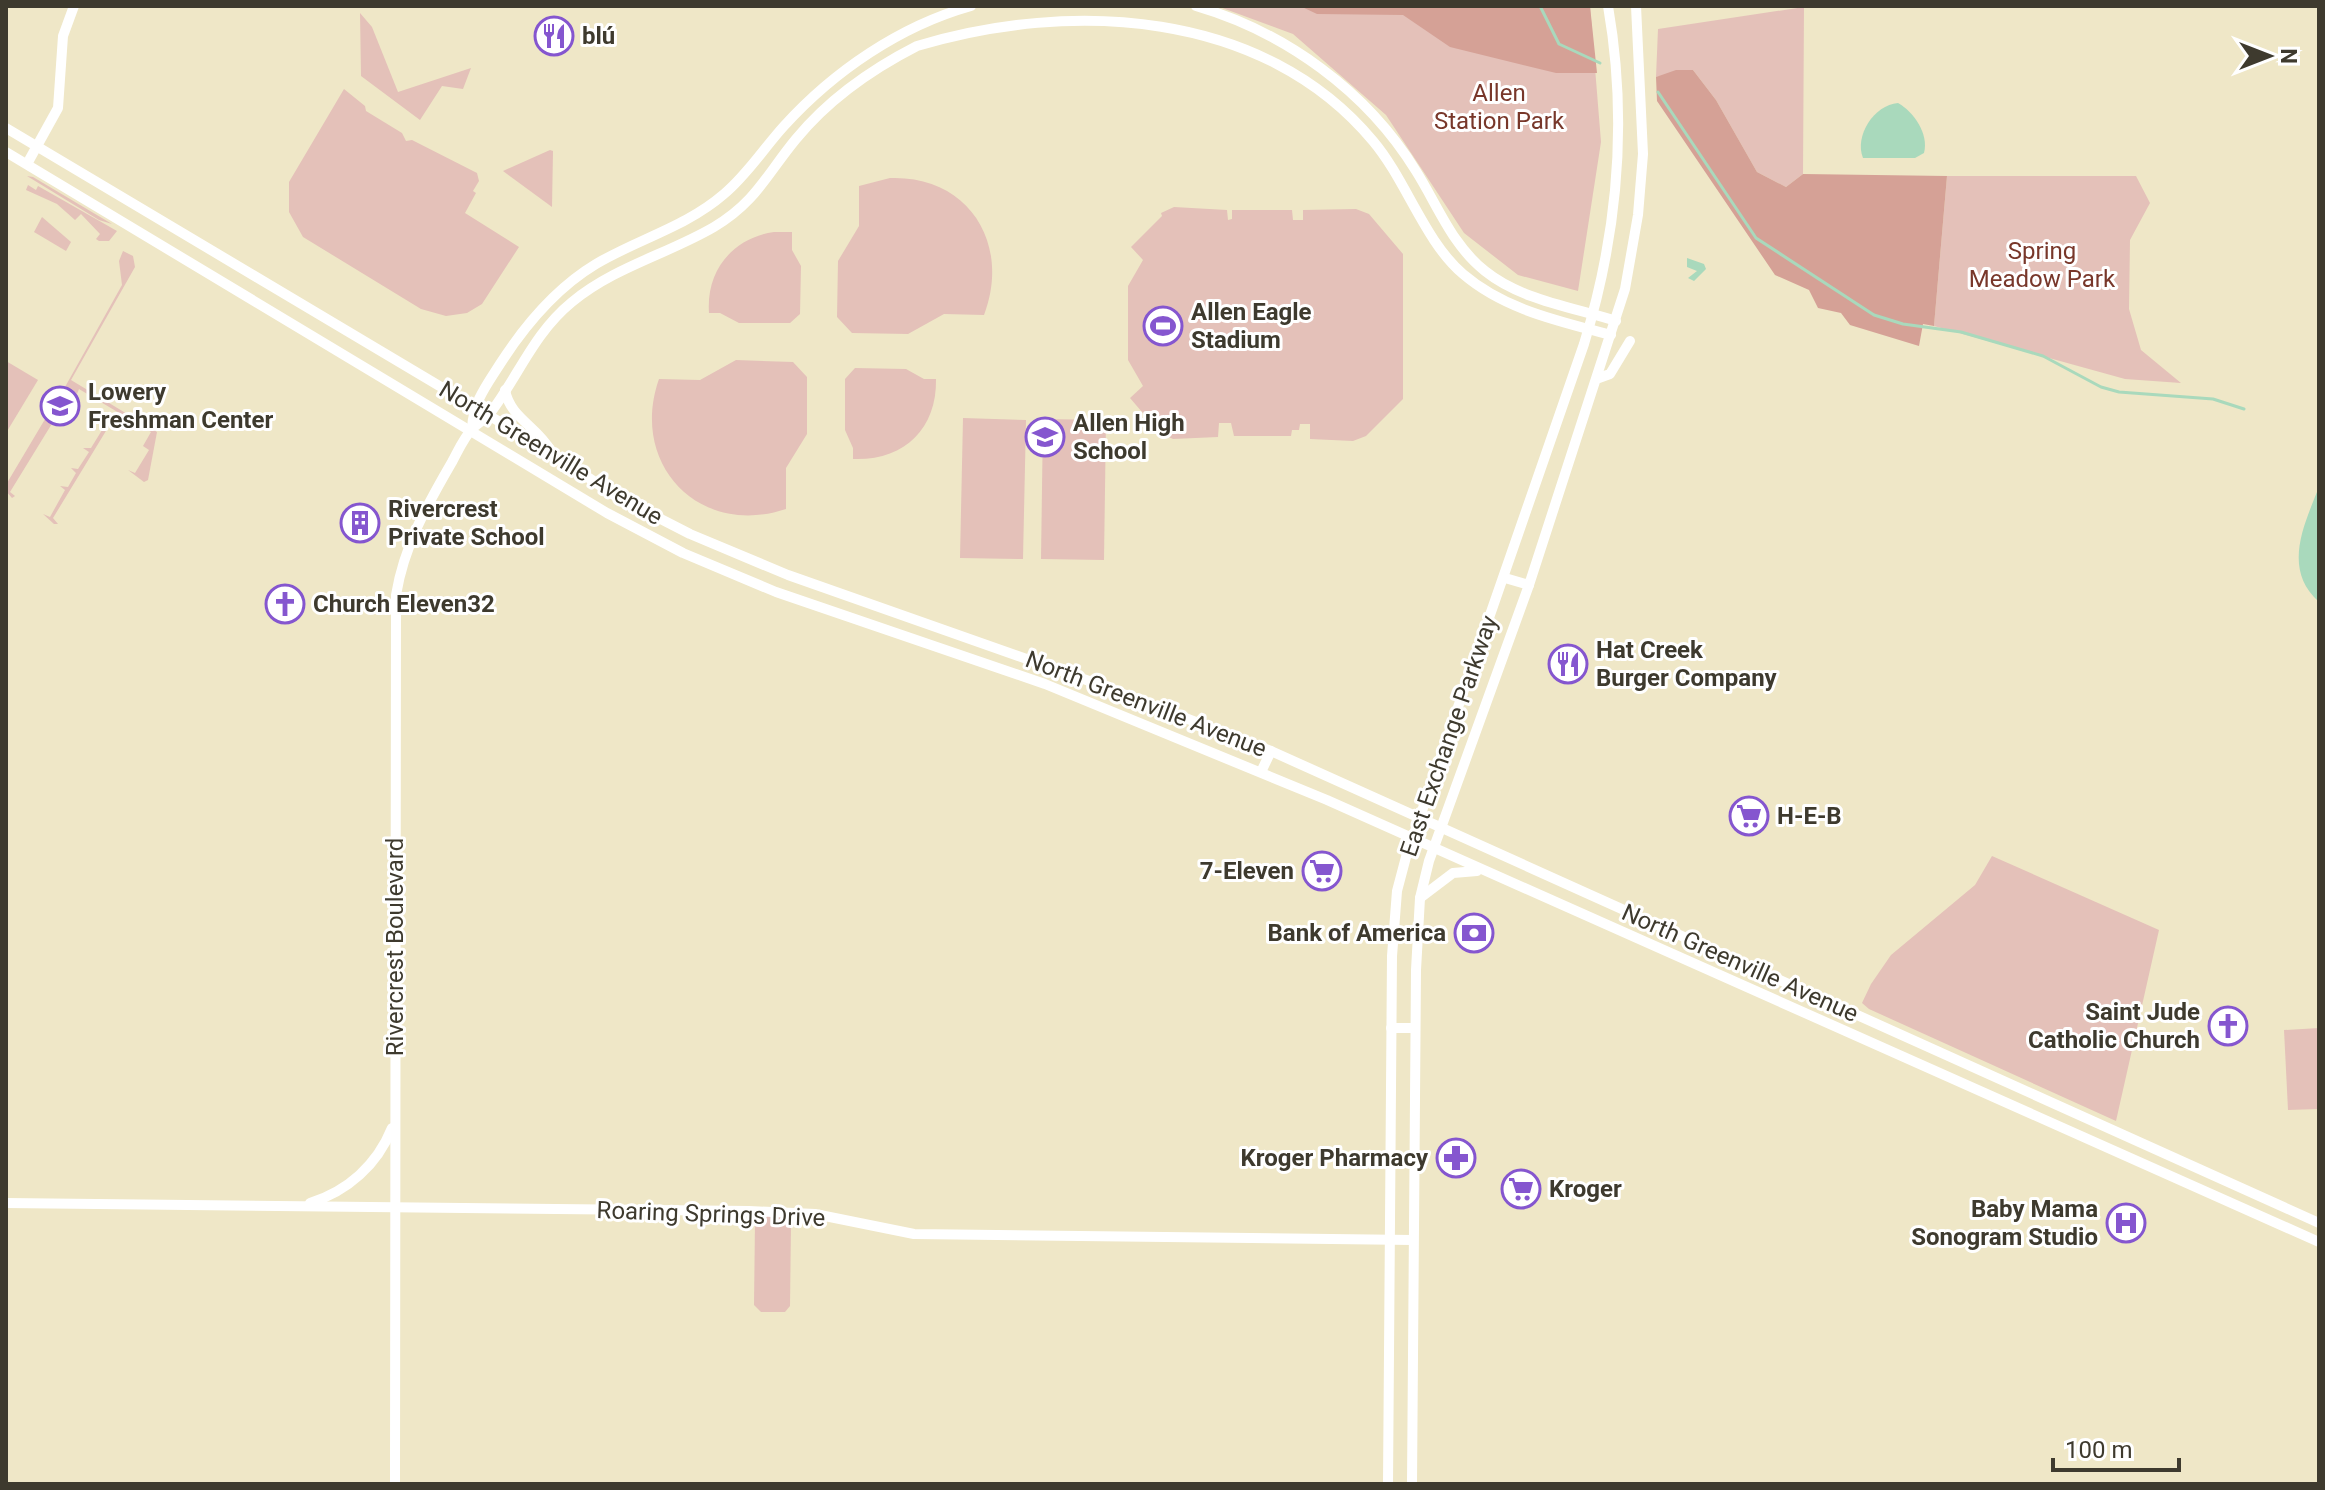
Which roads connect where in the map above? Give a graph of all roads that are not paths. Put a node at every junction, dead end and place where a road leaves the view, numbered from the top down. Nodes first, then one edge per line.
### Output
1 (74, 6) edge
2 (971, 6) edge
3 (1196, 6) edge
4 (1608, 6) edge
5 (1636, 6) edge
6 (1043, 10) dead end
7 (1160, 14) dead end
8 (6, 128) edge
9 (38, 147) junction
10 (6, 152) edge
11 (27, 164) junction
12 (1445, 222) junction
13 (1430, 230) junction
14 (247, 273) junction
15 (237, 290) junction
16 (1593, 314) junction
17 (1616, 321) junction
18 (1589, 329) junction
19 (1611, 335) junction
20 (1630, 341) dead end
21 (1599, 378) junction
22 (505, 390) junction
23 (473, 406) junction
24 (489, 415) junction
25 (472, 429) junction
26 (552, 453) junction
27 (1505, 578) junction
28 (1529, 585) junction
29 (1271, 751) junction
30 (1261, 772) junction
31 (1419, 819) junction
32 (1441, 828) junction
33 (1412, 839) junction
34 (1434, 849) junction
35 (1482, 871) junction
36 (1420, 898) junction
37 (1634, 915) junction
38 (1626, 934) junction
39 (1848, 1011) junction
40 (1391, 1028) junction
41 (1415, 1028) junction
42 (1840, 1030) junction
43 (395, 1118) junction
44 (6, 1203) edge
45 (300, 1206) junction
46 (395, 1207) junction
47 (2319, 1223) edge
48 (1391, 1239) junction
49 (1413, 1240) junction
50 (2319, 1242) edge
51 (395, 1484) edge
52 (1388, 1484) edge
53 (1412, 1484) edge

1 - 9 main road
2 - 23 main road
3 - 12 main road
4 - 16 main road, East Exchange Parkway
5 - 17 main road, East Exchange Parkway
6 - 22 main road, Rivercrest Boulevard
7 - 13 main road
8 - 9 main road, North Greenville Avenue
9 - 11 main road
9 - 14 main road, North Greenville Avenue
10 - 11 main road, North Greenville Avenue
11 - 15 main road, North Greenville Avenue
12 - 13 main road
12 - 16 main road
13 - 18 main road
14 - 15 main road
14 - 23 main road, North Greenville Avenue
15 - 25 main road, North Greenville Avenue
16 - 17 main road
16 - 18 main road, East Exchange Parkway
17 - 19 main road, East Exchange Parkway
18 - 19 main road
18 - 27 main road, East Exchange Parkway
19 - 21 main road, East Exchange Parkway
20 - 21 main road
21 - 28 main road, East Exchange Parkway
22 - 24 main road, Rivercrest Boulevard
22 - 26 main road
23 - 24 main road, North Greenville Avenue
23 - 25 main road, Rivercrest Boulevard
24 - 25 main road, Rivercrest Boulevard
24 - 26 main road, North Greenville Avenue
25 - 30 main road, North Greenville Avenue
25 - 43 main road, Rivercrest Boulevard
26 - 29 main road, North Greenville Avenue
27 - 28 main road
27 - 31 main road, East Exchange Parkway
28 - 32 main road, East Exchange Parkway
29 - 30 main road
29 - 31 main road, North Greenville Avenue
30 - 33 main road, North Greenville Avenue
31 - 32 main road, North Greenville Avenue
31 - 33 main road, East Exchange Parkway
32 - 34 main road, East Exchange Parkway
32 - 37 main road, North Greenville Avenue
33 - 34 main road, North Greenville Avenue
33 - 40 main road, East Exchange Parkway
34 - 35 main road, North Greenville Avenue
34 - 36 main road, East Exchange Parkway
35 - 36 main road
35 - 38 main road, North Greenville Avenue
36 - 41 main road, East Exchange Parkway
37 - 38 main road
37 - 39 main road, North Greenville Avenue
38 - 42 main road, North Greenville Avenue
39 - 42 main road
39 - 47 main road, North Greenville Avenue
40 - 41 main road
40 - 48 main road, East Exchange Parkway
41 - 49 main road, East Exchange Parkway
42 - 50 main road, North Greenville Avenue
43 - 45 main road
43 - 46 main road, Rivercrest Boulevard
44 - 45 main road, Roaring Springs Drive
45 - 46 main road, Roaring Springs Drive
46 - 48 main road, Roaring Springs Drive
46 - 51 main road, Rivercrest Boulevard
48 - 49 main road, Roaring Springs Drive
48 - 52 main road, East Exchange Parkway
49 - 53 main road, East Exchange Parkway

